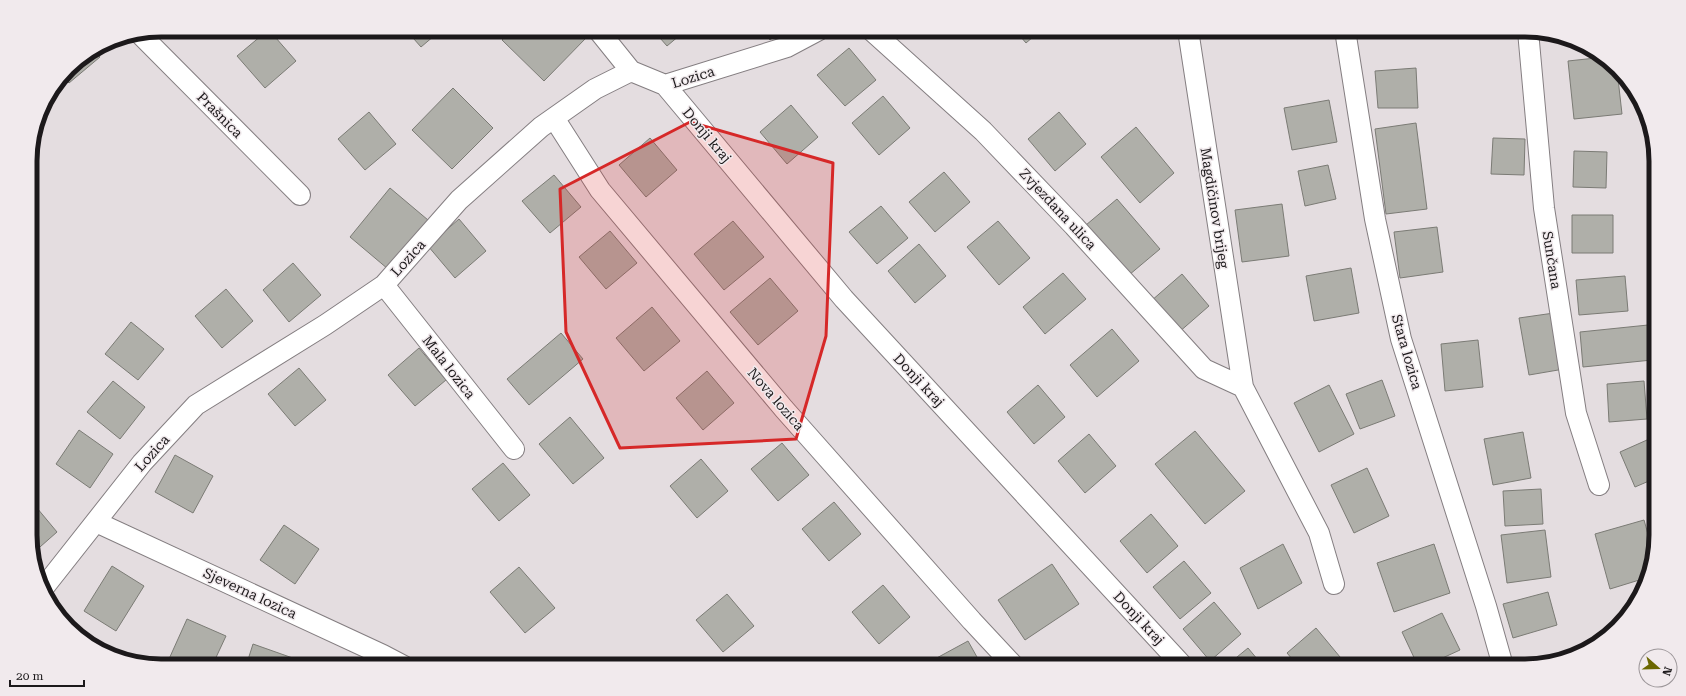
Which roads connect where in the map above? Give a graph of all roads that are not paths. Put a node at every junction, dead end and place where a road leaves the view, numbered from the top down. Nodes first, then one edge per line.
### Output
1 (604, 37) edge
2 (806, 37) edge
3 (879, 37) edge
4 (1189, 37) edge
5 (1346, 37) edge
6 (1529, 37) edge
7 (144, 38) edge
8 (631, 71) junction
9 (666, 86) junction
10 (554, 118) junction
11 (300, 195) dead end
12 (384, 285) junction
13 (1243, 387) junction
14 (514, 449) dead end
15 (1599, 485) dead end
16 (96, 522) junction
17 (47, 583) edge
18 (1334, 584) dead end
19 (392, 659) edge
20 (1007, 659) edge
21 (1177, 659) edge
22 (1500, 659) edge

1 - 8 street
2 - 9 street, Lozica
3 - 13 street, Zvjezdana ulica
4 - 13 street, Magdičinov brijeg
5 - 22 street, Stara lozica
6 - 15 street, Sunčana
7 - 11 street, Prašnica
8 - 9 street, Lozica
8 - 10 street, Lozica
9 - 21 street, Donji kraj
10 - 12 street, Lozica
10 - 20 street, Nova lozica
12 - 14 street, Mala lozica
12 - 16 street, Lozica
13 - 18 street, Magdičinov brijeg
16 - 17 street, Lozica
16 - 19 street, Sjeverna lozica

